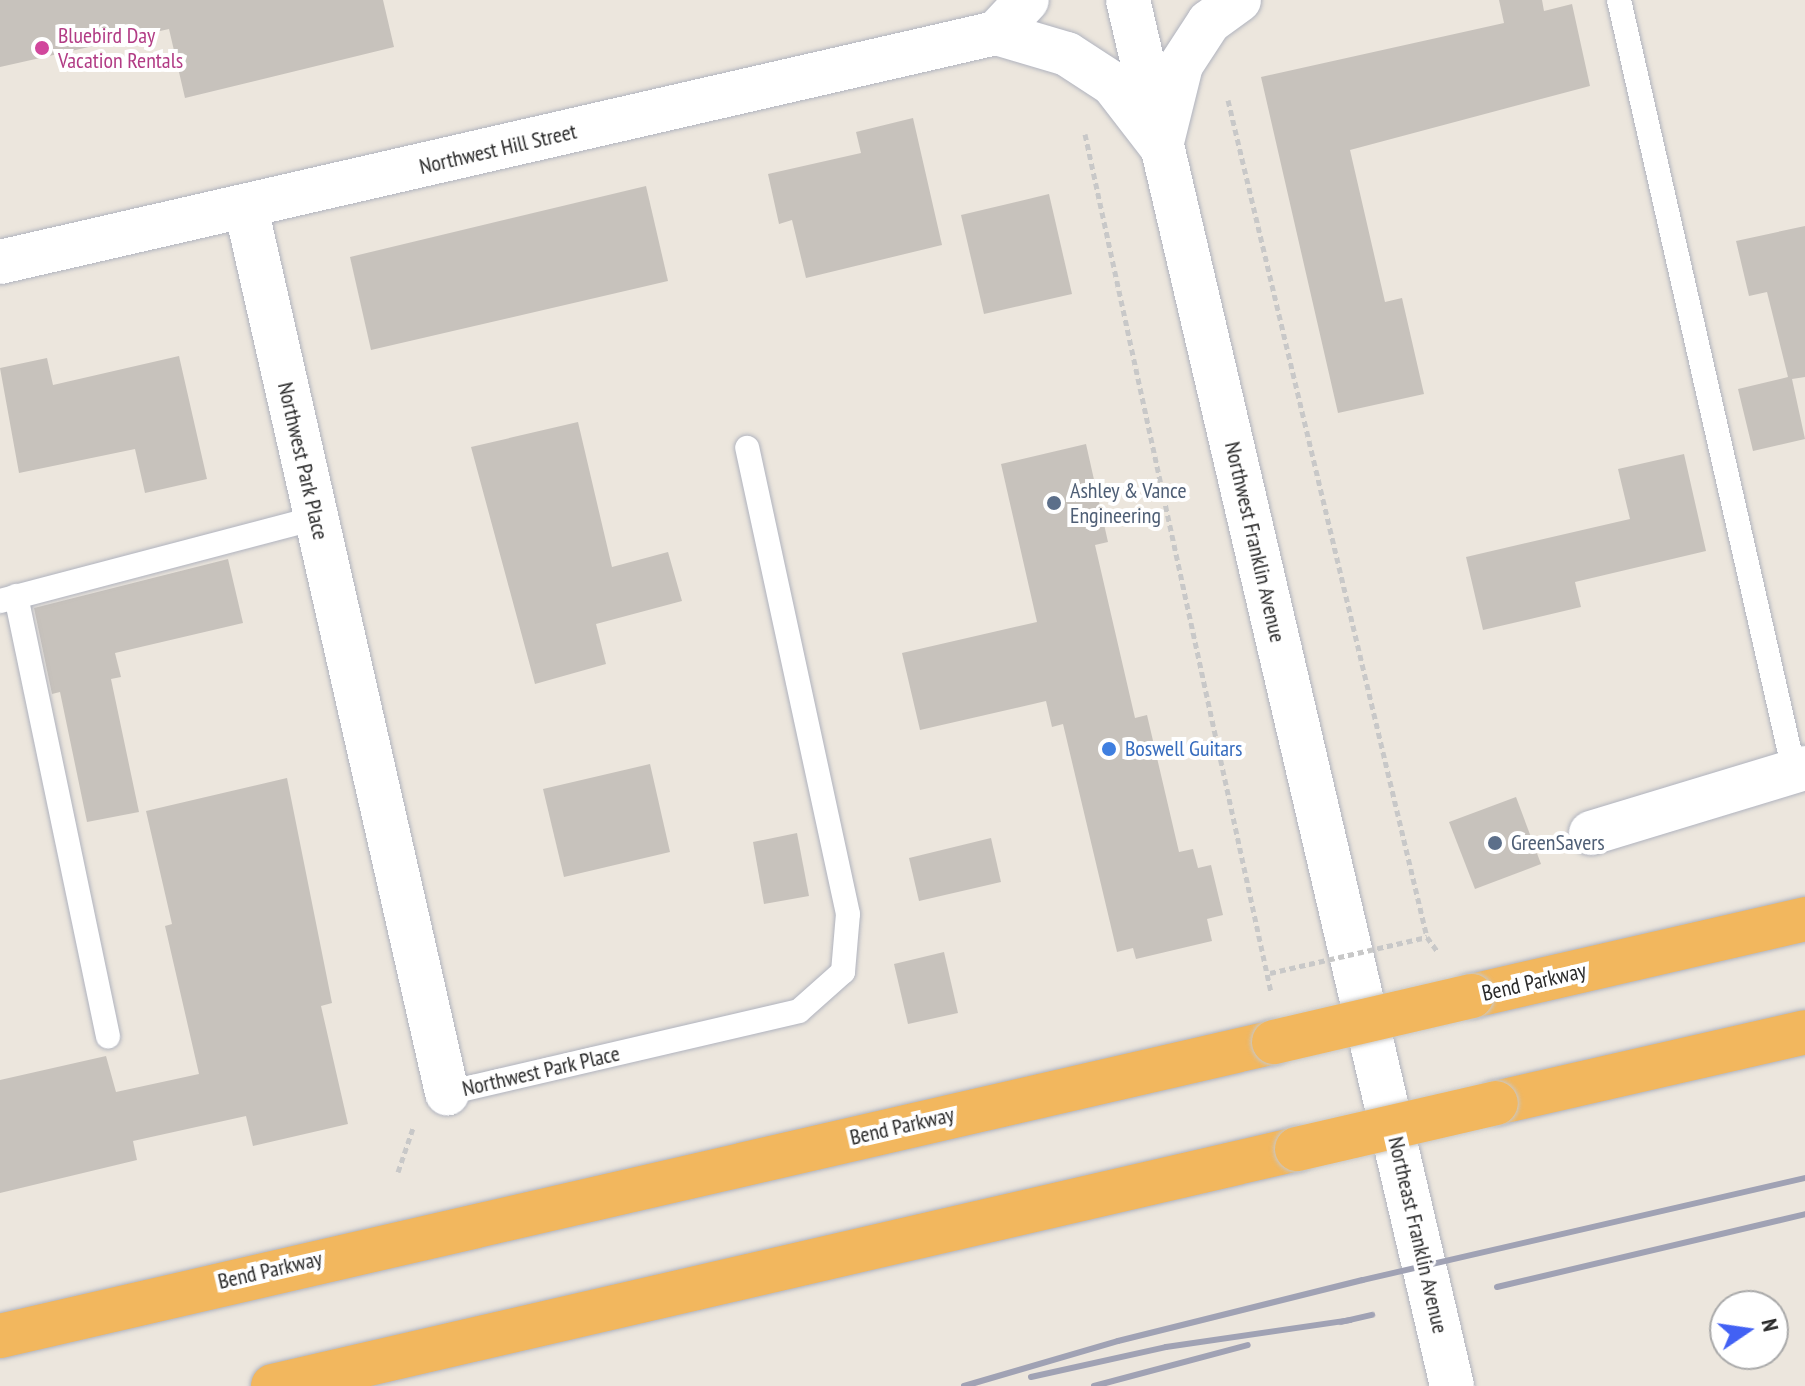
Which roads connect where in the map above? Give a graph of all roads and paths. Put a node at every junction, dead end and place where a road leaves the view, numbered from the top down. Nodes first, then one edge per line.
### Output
1 (1027, 0) edge
2 (1128, 0) edge
3 (1239, 0) edge
4 (1619, 0) edge
5 (996, 33) junction
6 (1227, 98) dead end
7 (1084, 131) dead end
8 (1161, 146) junction
9 (246, 208) junction
10 (0, 262) edge
11 (747, 448) dead end
12 (316, 518) junction
13 (8, 598) edge
14 (1800, 769) edge
15 (1591, 833) dead end
16 (1805, 919) edge
17 (1427, 937) junction
18 (1270, 973) junction
19 (1472, 996) junction
20 (1805, 1032) edge
21 (108, 1037) dead end
22 (1274, 1042) junction
23 (1383, 1083) joint
24 (447, 1093) joint
25 (0, 1336) edge
26 (273, 1386) edge
27 (1452, 1386) edge

1 - 5 street
2 - 8 street, Northwest Franklin Avenue
3 - 8 street
4 - 14 lane
5 - 8 street, Northwest Hill Street
5 - 9 street, Northwest Hill Street
6 - 17 path
7 - 18 path
8 - 23 street, Northwest Franklin Avenue
9 - 10 street, Northwest Hill Street
9 - 12 street, Northwest Park Place
11 - 24 lane, Northwest Park Place
12 - 13 lane
12 - 24 street, Northwest Park Place
13 - 21 lane
14 - 15 street
16 - 19 highway, Bend Parkway
17 - 18 path, bridge
17 - 19 path
18 - 22 path
19 - 22 highway, Bend Parkway, bridge
20 - 26 highway, bridge
22 - 25 highway, Bend Parkway
23 - 27 street, Northeast Franklin Avenue

